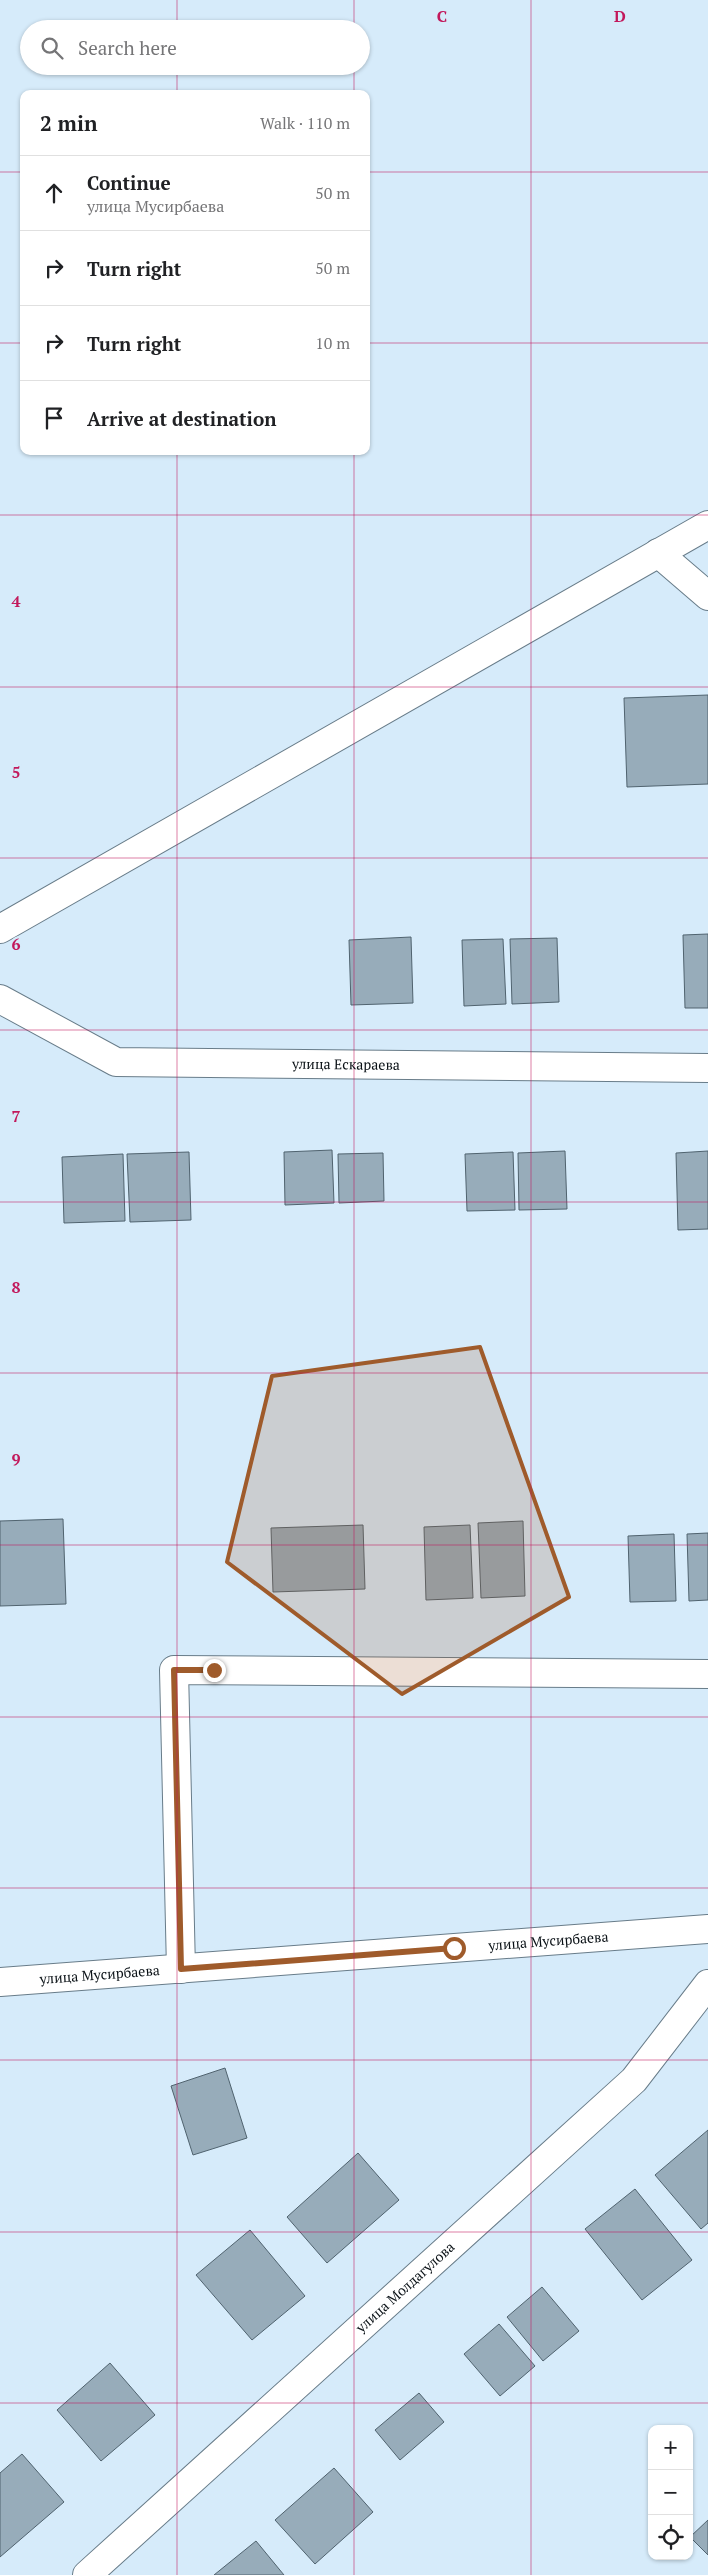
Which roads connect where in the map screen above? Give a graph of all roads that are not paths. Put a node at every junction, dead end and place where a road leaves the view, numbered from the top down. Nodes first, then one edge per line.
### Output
1 (708, 525) edge
2 (658, 554) junction
3 (708, 596) edge
4 (0, 929) edge
5 (0, 999) edge
6 (708, 1068) edge
7 (708, 1674) edge
8 (708, 1929) edge
9 (181, 1969) junction
10 (0, 1982) edge
11 (708, 1984) edge
12 (86, 2575) edge

1 - 2 street
2 - 3 street
2 - 4 street
5 - 6 street, улица Ескараева
7 - 9 street
8 - 9 street, улица Мусирбаева
9 - 10 street, улица Мусирбаева
11 - 12 street, улица Молдагулова

